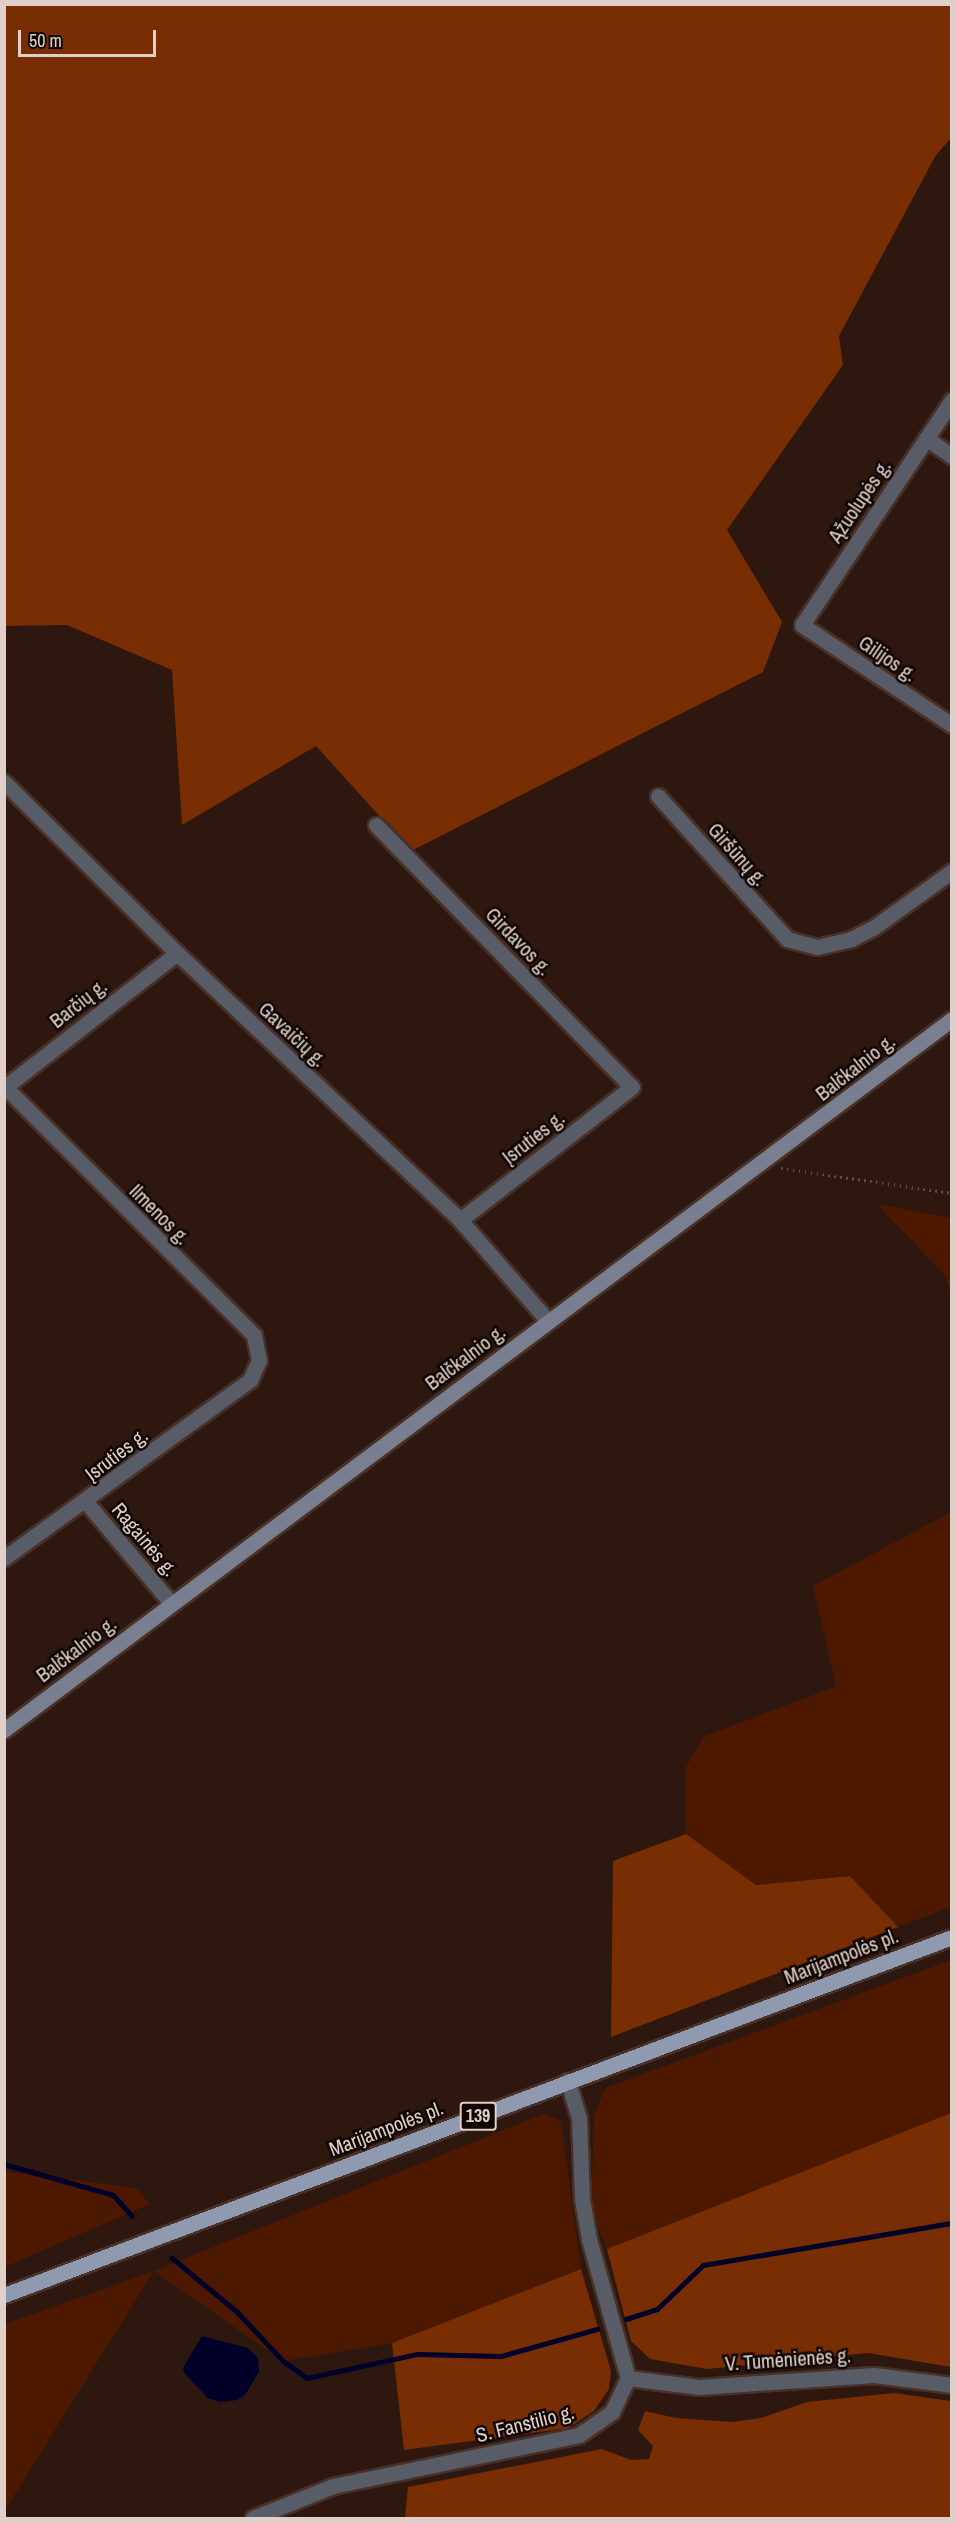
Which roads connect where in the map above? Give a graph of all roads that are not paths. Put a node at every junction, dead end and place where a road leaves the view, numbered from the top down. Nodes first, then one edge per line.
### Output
1 (951, 400) edge
2 (926, 438) junction
3 (951, 456) edge
4 (802, 625) joint
5 (951, 725) edge
6 (4, 782) edge
7 (658, 796) dead end
8 (376, 825) dead end
9 (951, 871) edge
10 (177, 953) junction
11 (951, 1020) edge
12 (5, 1086) edge
13 (632, 1088) joint
14 (460, 1220) junction
15 (548, 1321) junction
16 (250, 1380) joint
17 (86, 1502) junction
18 (4, 1558) edge
19 (172, 1604) junction
20 (4, 1730) edge
21 (951, 1938) edge
22 (568, 2081) junction
23 (4, 2295) edge
24 (628, 2378) junction
25 (951, 2385) edge
26 (253, 2518) edge

1 - 2 street, Ąžuolupės g.
2 - 3 street
2 - 4 street, Ąžuolupės g.
4 - 5 street, Gilijos g.
6 - 10 street, Gavaičių g.
7 - 9 street, Giršūnų g.
8 - 13 street, Girdavos g.
10 - 12 street, Barčių g.
10 - 14 street, Gavaičių g.
11 - 15 street, Balčkalnio g.
12 - 16 street, Ilmenos g.
13 - 14 street, Įsruties g.
14 - 15 street, Gavaičių g.
15 - 19 street, Balčkalnio g.
16 - 17 street, Įsruties g.
17 - 18 street, Įsruties g.
17 - 19 street, Ragainės g.
19 - 20 street, Balčkalnio g.
21 - 22 main road, Marijampolės pl. / 139
22 - 23 main road, Marijampolės pl. / 139
22 - 24 street
24 - 25 street, V. Tumėnienės g.
24 - 26 street, S. Fanstilio g.

